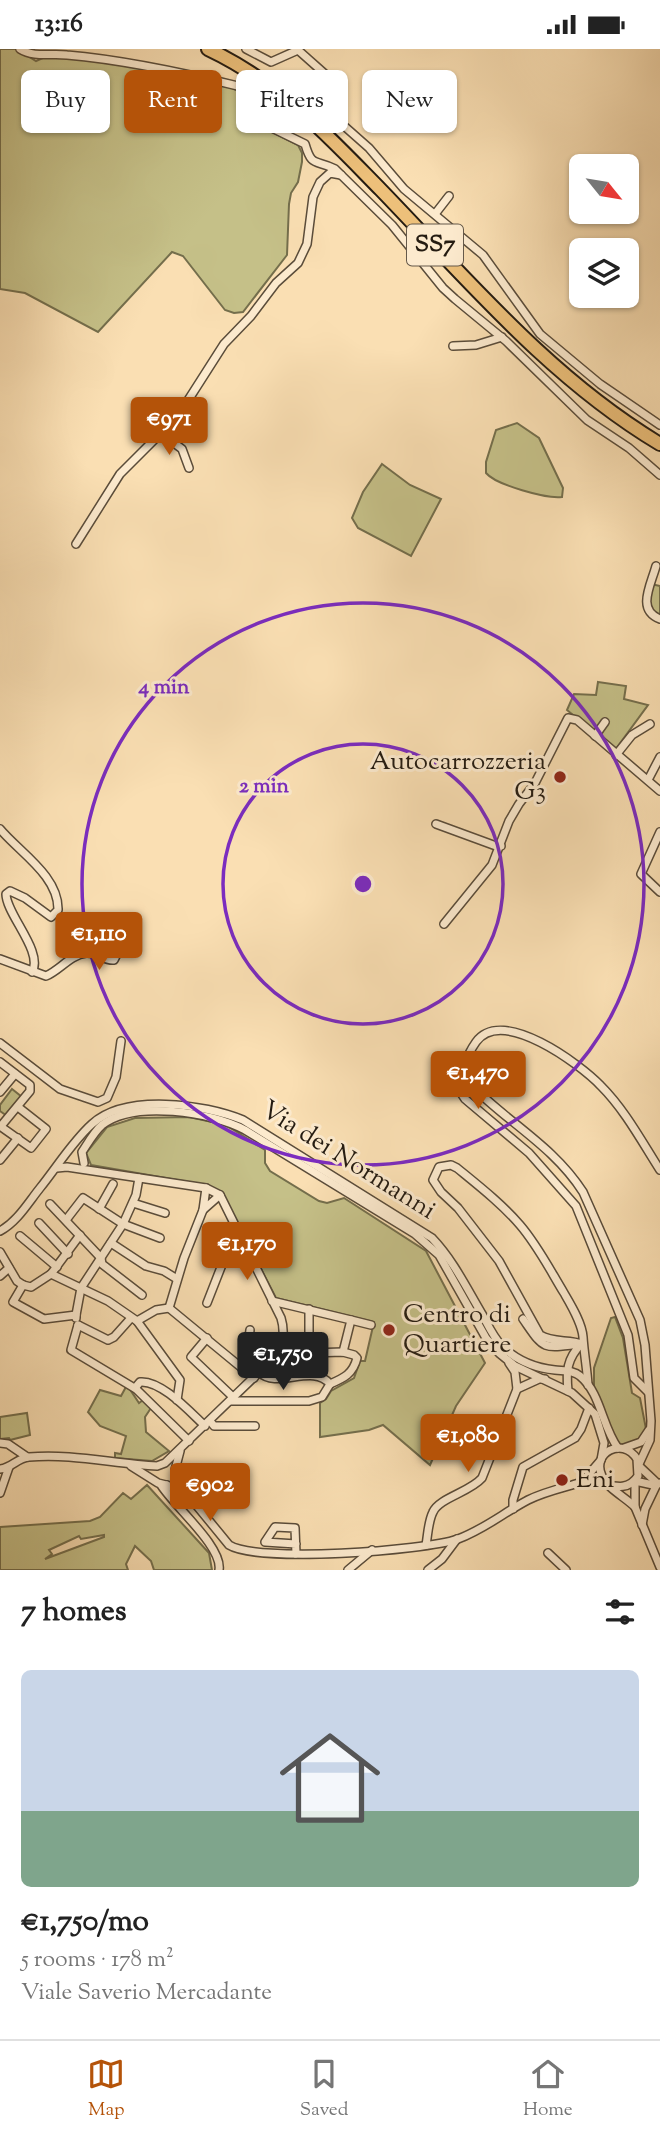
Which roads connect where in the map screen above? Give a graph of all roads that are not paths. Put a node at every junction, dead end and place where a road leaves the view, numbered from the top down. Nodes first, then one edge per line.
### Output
1 (20, 49) edge
2 (208, 49) edge
3 (246, 49) edge
4 (341, 175) junction
5 (449, 196) dead end
6 (435, 214) junction
7 (502, 337) junction
8 (453, 346) dead end
9 (660, 425) edge
10 (162, 434) junction
11 (660, 444) edge
12 (190, 468) dead end
13 (658, 475) edge
14 (70, 538) dead end
15 (656, 566) dead end
16 (660, 619) edge
17 (605, 722) dead end
18 (650, 725) dead end
19 (594, 736) junction
20 (616, 755) junction
21 (660, 757) edge
22 (648, 780) junction
23 (660, 791) edge
24 (436, 824) dead end
25 (0, 829) edge
26 (660, 832) edge
27 (501, 846) junction
28 (660, 892) edge
29 (444, 924) dead end
30 (91, 933) dead end
31 (0, 959) edge
32 (32, 972) junction
33 (121, 1041) dead end
34 (0, 1043) edge
35 (0, 1062) edge
36 (465, 1065) junction
37 (15, 1074) junction
38 (0, 1093) edge
39 (18, 1107) junction
40 (0, 1126) edge
41 (18, 1138) junction
42 (65, 1158) junction
43 (0, 1160) edge
44 (84, 1163) junction
45 (57, 1168) junction
46 (94, 1171) junction
47 (660, 1171) edge
48 (139, 1178) junction
49 (113, 1184) dead end
50 (206, 1188) junction
51 (220, 1195) junction
52 (133, 1203) junction
53 (50, 1204) dead end
54 (99, 1209) junction
55 (203, 1210) junction
56 (165, 1213) dead end
57 (66, 1220) junction
58 (39, 1223) dead end
59 (123, 1224) junction
60 (0, 1231) edge
61 (80, 1235) junction
62 (20, 1236) dead end
63 (160, 1238) dead end
64 (111, 1243) junction
65 (247, 1250) junction
66 (0, 1252) edge
67 (68, 1254) junction
68 (101, 1258) junction
69 (9, 1268) junction
70 (54, 1270) junction
71 (0, 1276) edge
72 (177, 1279) junction
73 (23, 1285) junction
74 (81, 1288) junction
75 (142, 1295) dead end
76 (272, 1301) junction
77 (207, 1303) dead end
78 (169, 1308) junction
79 (309, 1309) junction
80 (76, 1315) junction
81 (523, 1319) dead end
82 (134, 1320) junction
83 (352, 1320) junction
84 (78, 1325) junction
85 (371, 1325) dead end
86 (250, 1330) dead end
87 (207, 1338) junction
88 (582, 1343) junction
89 (343, 1352) junction
90 (278, 1354) junction
91 (309, 1354) junction
92 (506, 1360) junction
93 (245, 1369) junction
94 (566, 1371) junction
95 (256, 1375) junction
96 (546, 1379) junction
97 (330, 1384) junction
98 (588, 1386) junction
99 (135, 1388) junction
100 (517, 1389) junction
101 (568, 1391) junction
102 (649, 1393) junction
103 (232, 1399) junction
104 (177, 1400) junction
105 (589, 1408) junction
106 (207, 1423) junction
107 (255, 1426) dead end
108 (651, 1426) junction
109 (189, 1441) junction
110 (0, 1443) edge
111 (12, 1447) junction
112 (621, 1448) junction
113 (180, 1451) junction
114 (28, 1457) junction
115 (601, 1460) junction
116 (165, 1462) junction
117 (11, 1464) junction
118 (127, 1464) junction
119 (639, 1465) junction
120 (157, 1466) junction
121 (0, 1469) edge
122 (175, 1472) junction
123 (583, 1481) junction
124 (635, 1481) junction
125 (161, 1483) junction
126 (607, 1483) junction
127 (659, 1483) edge
128 (0, 1493) edge
129 (635, 1507) junction
130 (513, 1509) junction
131 (642, 1526) junction
132 (646, 1535) junction
133 (457, 1539) junction
134 (296, 1544) dead end
135 (426, 1545) junction
136 (660, 1547) edge
137 (373, 1550) junction
138 (548, 1553) dead end
139 (296, 1554) junction
140 (660, 1567) edge
141 (219, 1570) edge
142 (348, 1570) edge
143 (428, 1570) edge
144 (566, 1570) edge

1 - 4 street
2 - 11 highway, SS7
3 - 6 street
4 - 7 street
4 - 10 street
5 - 6 street
6 - 9 street
7 - 8 street
7 - 13 street
10 - 12 street
10 - 14 street
15 - 16 street
17 - 19 street
18 - 20 street
19 - 20 street
19 - 27 street
20 - 22 street
21 - 22 street
22 - 23 street
24 - 27 street
25 - 32 street
26 - 28 street
27 - 29 street
30 - 32 street
31 - 32 street
33 - 34 street
35 - 37 street
36 - 47 street
36 - 102 street
36 - 102 street
37 - 38 street
37 - 39 street
39 - 40 street
39 - 41 street
40 - 41 street
41 - 43 street
42 - 44 street
42 - 45 street, Via dei Normanni
42 - 94 street, Via dei Normanni
44 - 46 street
44 - 92 street, Via dei Normanni
45 - 46 street
45 - 60 street, Via dei Normanni
46 - 48 street
48 - 50 street
48 - 52 street
49 - 54 street
50 - 51 street
50 - 55 street
51 - 55 street
51 - 65 street
52 - 56 street
52 - 59 street
53 - 57 street
54 - 57 street
54 - 59 street
55 - 72 street
57 - 61 street
58 - 67 street
59 - 63 street
59 - 64 street
61 - 67 street
61 - 68 street
62 - 70 street
64 - 68 street
64 - 72 street
65 - 76 street
65 - 77 street
66 - 69 street
67 - 70 street
68 - 74 street
68 - 75 street
69 - 71 street
69 - 73 street
70 - 73 street
70 - 74 street
72 - 78 street
73 - 80 street
74 - 80 street
74 - 82 street
76 - 79 street
76 - 90 street
78 - 82 street
78 - 87 street
79 - 83 street
79 - 91 street
80 - 84 street
81 - 88 street
82 - 84 street
82 - 104 street
83 - 85 street
83 - 89 street
84 - 99 street
86 - 93 street
87 - 93 street
87 - 103 street
88 - 88 street
88 - 94 street
88 - 98 street
89 - 91 street
89 - 97 street
90 - 91 street
90 - 95 street
92 - 96 street, Via dei Normanni
92 - 100 street
93 - 95 street
94 - 98 street, Via dei Normanni
94 - 101 street
95 - 97 street
95 - 103 street
96 - 100 street
96 - 101 street, Via dei Normanni
97 - 103 street
98 - 101 street
98 - 112 street
99 - 104 street
99 - 109 street
100 - 135 street
101 - 105 street, Via dei Normanni
102 - 108 street
103 - 106 street
104 - 106 street
105 - 115 street
105 - 130 street
106 - 107 street
106 - 109 street
108 - 112 street
108 - 119 street
109 - 113 street
110 - 111 street
111 - 114 street
111 - 117 street
112 - 115 street
112 - 119 street
113 - 116 street
113 - 122 street
114 - 117 street
114 - 118 street
115 - 123 street
115 - 126 street
116 - 120 street
116 - 122 street
117 - 121 street
117 - 128 street
118 - 120 street
118 - 125 street
119 - 124 street
119 - 127 street
120 - 125 street
122 - 125 street
122 - 139 street
123 - 126 street
123 - 130 street
124 - 126 street
124 - 127 street
124 - 129 street
125 - 139 street
125 - 141 street
126 - 129 street
127 - 131 street
129 - 131 street
130 - 133 street
131 - 132 street
132 - 136 street
132 - 140 street
133 - 135 street
133 - 143 street
134 - 139 street
135 - 137 street
137 - 139 street
137 - 142 street
138 - 144 street

